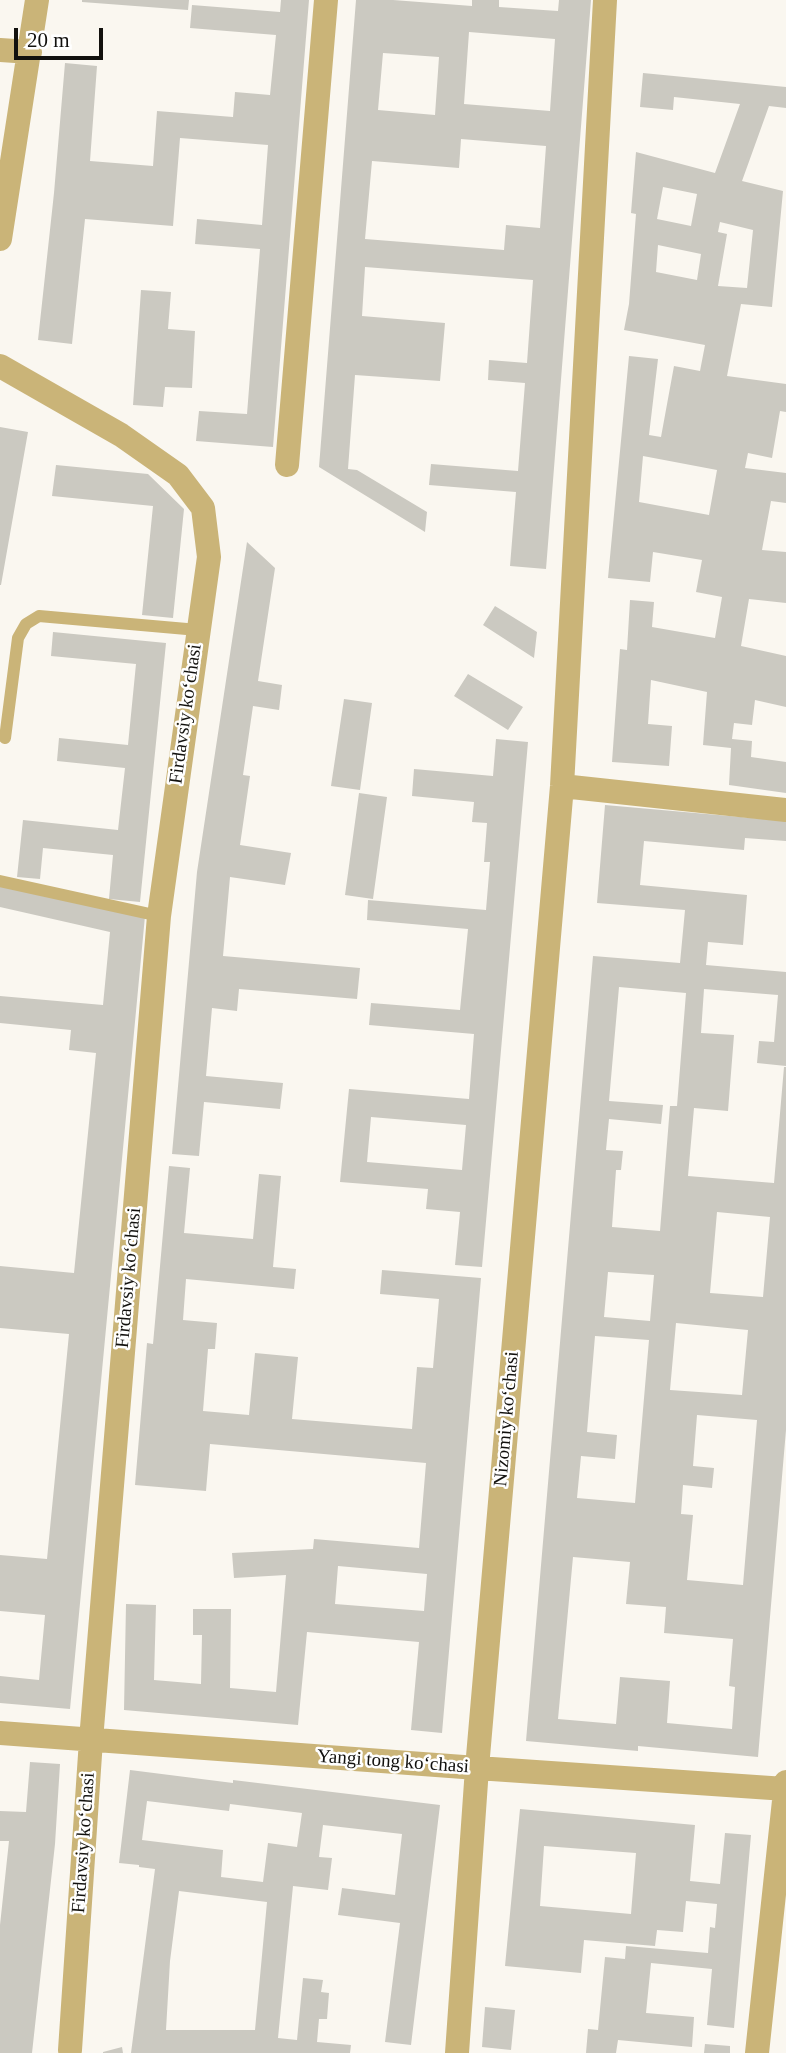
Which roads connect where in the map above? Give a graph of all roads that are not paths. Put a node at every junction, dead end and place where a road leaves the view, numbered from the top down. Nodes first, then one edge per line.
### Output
1 (37, 0) edge
2 (326, 0) edge
3 (605, 0) edge
4 (0, 50) edge
5 (30, 52) junction
6 (0, 239) edge
7 (0, 366) edge
8 (287, 465) dead end
9 (198, 630) junction
10 (5, 738) dead end
11 (562, 786) junction
12 (786, 810) edge
13 (0, 881) edge
14 (159, 916) junction
15 (0, 1733) edge
16 (92, 1740) junction
17 (477, 1768) junction
18 (786, 1782) edge
19 (786, 1788) edge
20 (70, 2050) dead end
21 (457, 2053) edge
22 (757, 2053) edge

1 - 5 street
2 - 8 street
3 - 11 street, Nizomiy koʻchasi
4 - 5 street
5 - 6 street
7 - 9 street, Firdavsiy koʻchasi
9 - 10 lane
9 - 14 street, Firdavsiy koʻchasi
11 - 12 street
11 - 17 street, Nizomiy koʻchasi
13 - 14 lane
14 - 16 street, Firdavsiy koʻchasi
15 - 16 street, Yangi tong koʻchasi
16 - 17 street, Yangi tong koʻchasi
16 - 20 street, Firdavsiy koʻchasi
17 - 19 street, Yangi tong koʻchasi
17 - 21 street, Nizomiy koʻchasi
18 - 19 street
19 - 22 street

